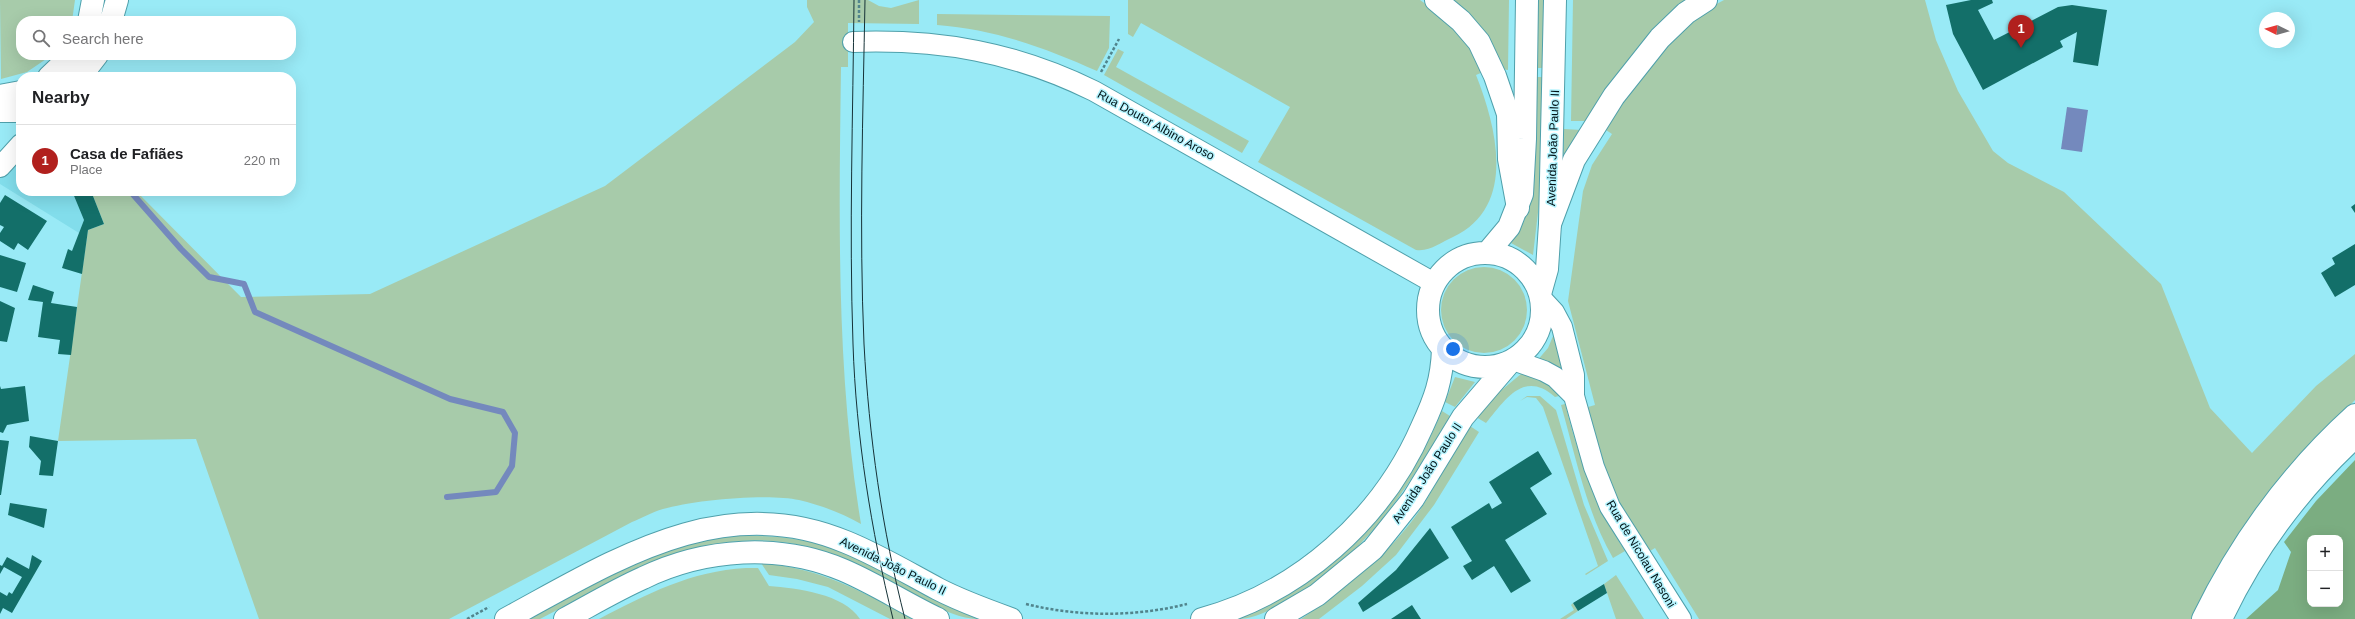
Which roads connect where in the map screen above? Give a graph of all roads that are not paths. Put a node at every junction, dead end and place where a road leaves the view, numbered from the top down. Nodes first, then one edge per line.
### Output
1 (94, 0) edge
2 (117, 0) edge
3 (1436, 0) edge
4 (1527, 0) edge
5 (1555, 0) edge
6 (1706, 0) edge
7 (90, 16) edge
8 (112, 16) edge
9 (853, 42) dead end
10 (67, 60) edge
11 (93, 60) edge
12 (54, 72) edge
13 (84, 72) edge
14 (16, 93) edge
15 (0, 96) edge
16 (0, 111) edge
17 (16, 111) edge
18 (16, 149) edge
19 (0, 167) edge
20 (1518, 208) junction
21 (1550, 224) junction
22 (1488, 252) junction
23 (1434, 283) junction
24 (1540, 296) junction
25 (1443, 349) junction
26 (1512, 360) junction
27 (1574, 396) junction
28 (2355, 415) edge
29 (2355, 438) edge
30 (1017, 611) edge
31 (1197, 611) edge
32 (499, 612) edge
33 (565, 619) edge
34 (938, 619) edge
35 (1276, 619) edge
36 (1681, 619) edge
37 (2203, 619) edge
38 (2221, 619) edge

1 - 7 main road
2 - 8 main road
3 - 20 main road
4 - 20 main road
5 - 21 main road, Avenida João Paulo II
6 - 21 main road
9 - 23 street, Rua Doutor Albino Aroso
10 - 12 main road
11 - 13 main road
14 - 15 main road
16 - 17 main road
18 - 19 street
20 - 22 main road
21 - 24 main road, Avenida João Paulo II
22 - 23 main road
22 - 24 main road
23 - 25 main road
24 - 26 main road
24 - 27 street, Rua de Nicolau Nasoni
25 - 26 main road
25 - 31 main road, Avenida João Paulo II
26 - 27 street
26 - 35 main road, Avenida João Paulo II
27 - 36 street, Rua de Nicolau Nasoni
28 - 37 main road
29 - 38 main road
30 - 32 main road, Avenida João Paulo II
33 - 34 main road

